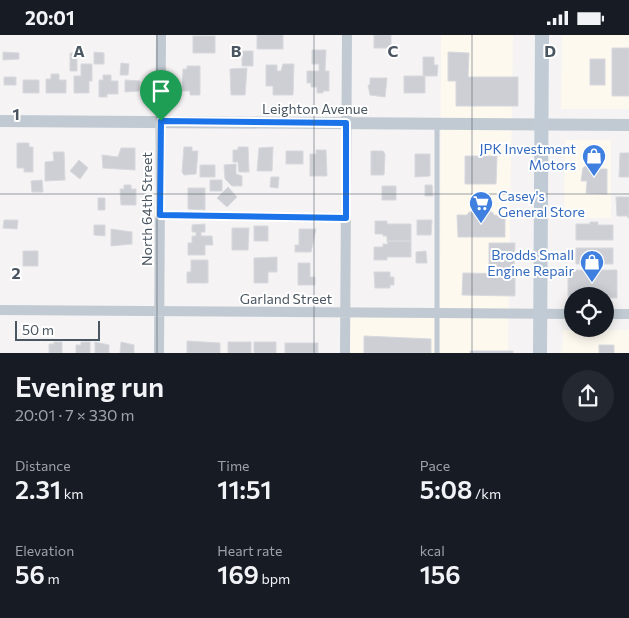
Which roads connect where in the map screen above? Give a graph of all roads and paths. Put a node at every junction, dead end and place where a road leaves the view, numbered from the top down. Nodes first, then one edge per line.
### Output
1 (161, 35) edge
2 (347, 35) edge
3 (542, 35) edge
4 (0, 121) edge
5 (161, 121) junction
6 (346, 123) junction
7 (437, 123) junction
8 (541, 124) junction
9 (629, 125) edge
10 (160, 215) junction
11 (346, 218) junction
12 (0, 311) edge
13 (160, 311) junction
14 (345, 313) junction
15 (437, 313) junction
16 (540, 314) junction
17 (564, 314) edge
18 (614, 314) edge
19 (629, 314) edge
20 (159, 353) edge
21 (345, 353) edge
22 (437, 353) edge
23 (540, 353) edge

1 - 5 street, North 64th Street
2 - 6 street
3 - 8 main road
4 - 5 street, Leighton Avenue
5 - 6 street, Leighton Avenue
5 - 10 street, North 64th Street
6 - 7 street, Leighton Avenue
6 - 11 street
7 - 8 street, Leighton Avenue
7 - 15 lane
8 - 9 street, Leighton Avenue
8 - 16 main road
10 - 11 lane
10 - 13 street, North 64th Street
11 - 14 street
12 - 13 street, Garland Street
13 - 14 street, Garland Street
13 - 20 street, North 64th Street
14 - 15 street, Garland Street
14 - 21 street
15 - 16 street, Garland Street
15 - 22 lane
16 - 17 street, Garland Street
16 - 23 main road
18 - 19 street

